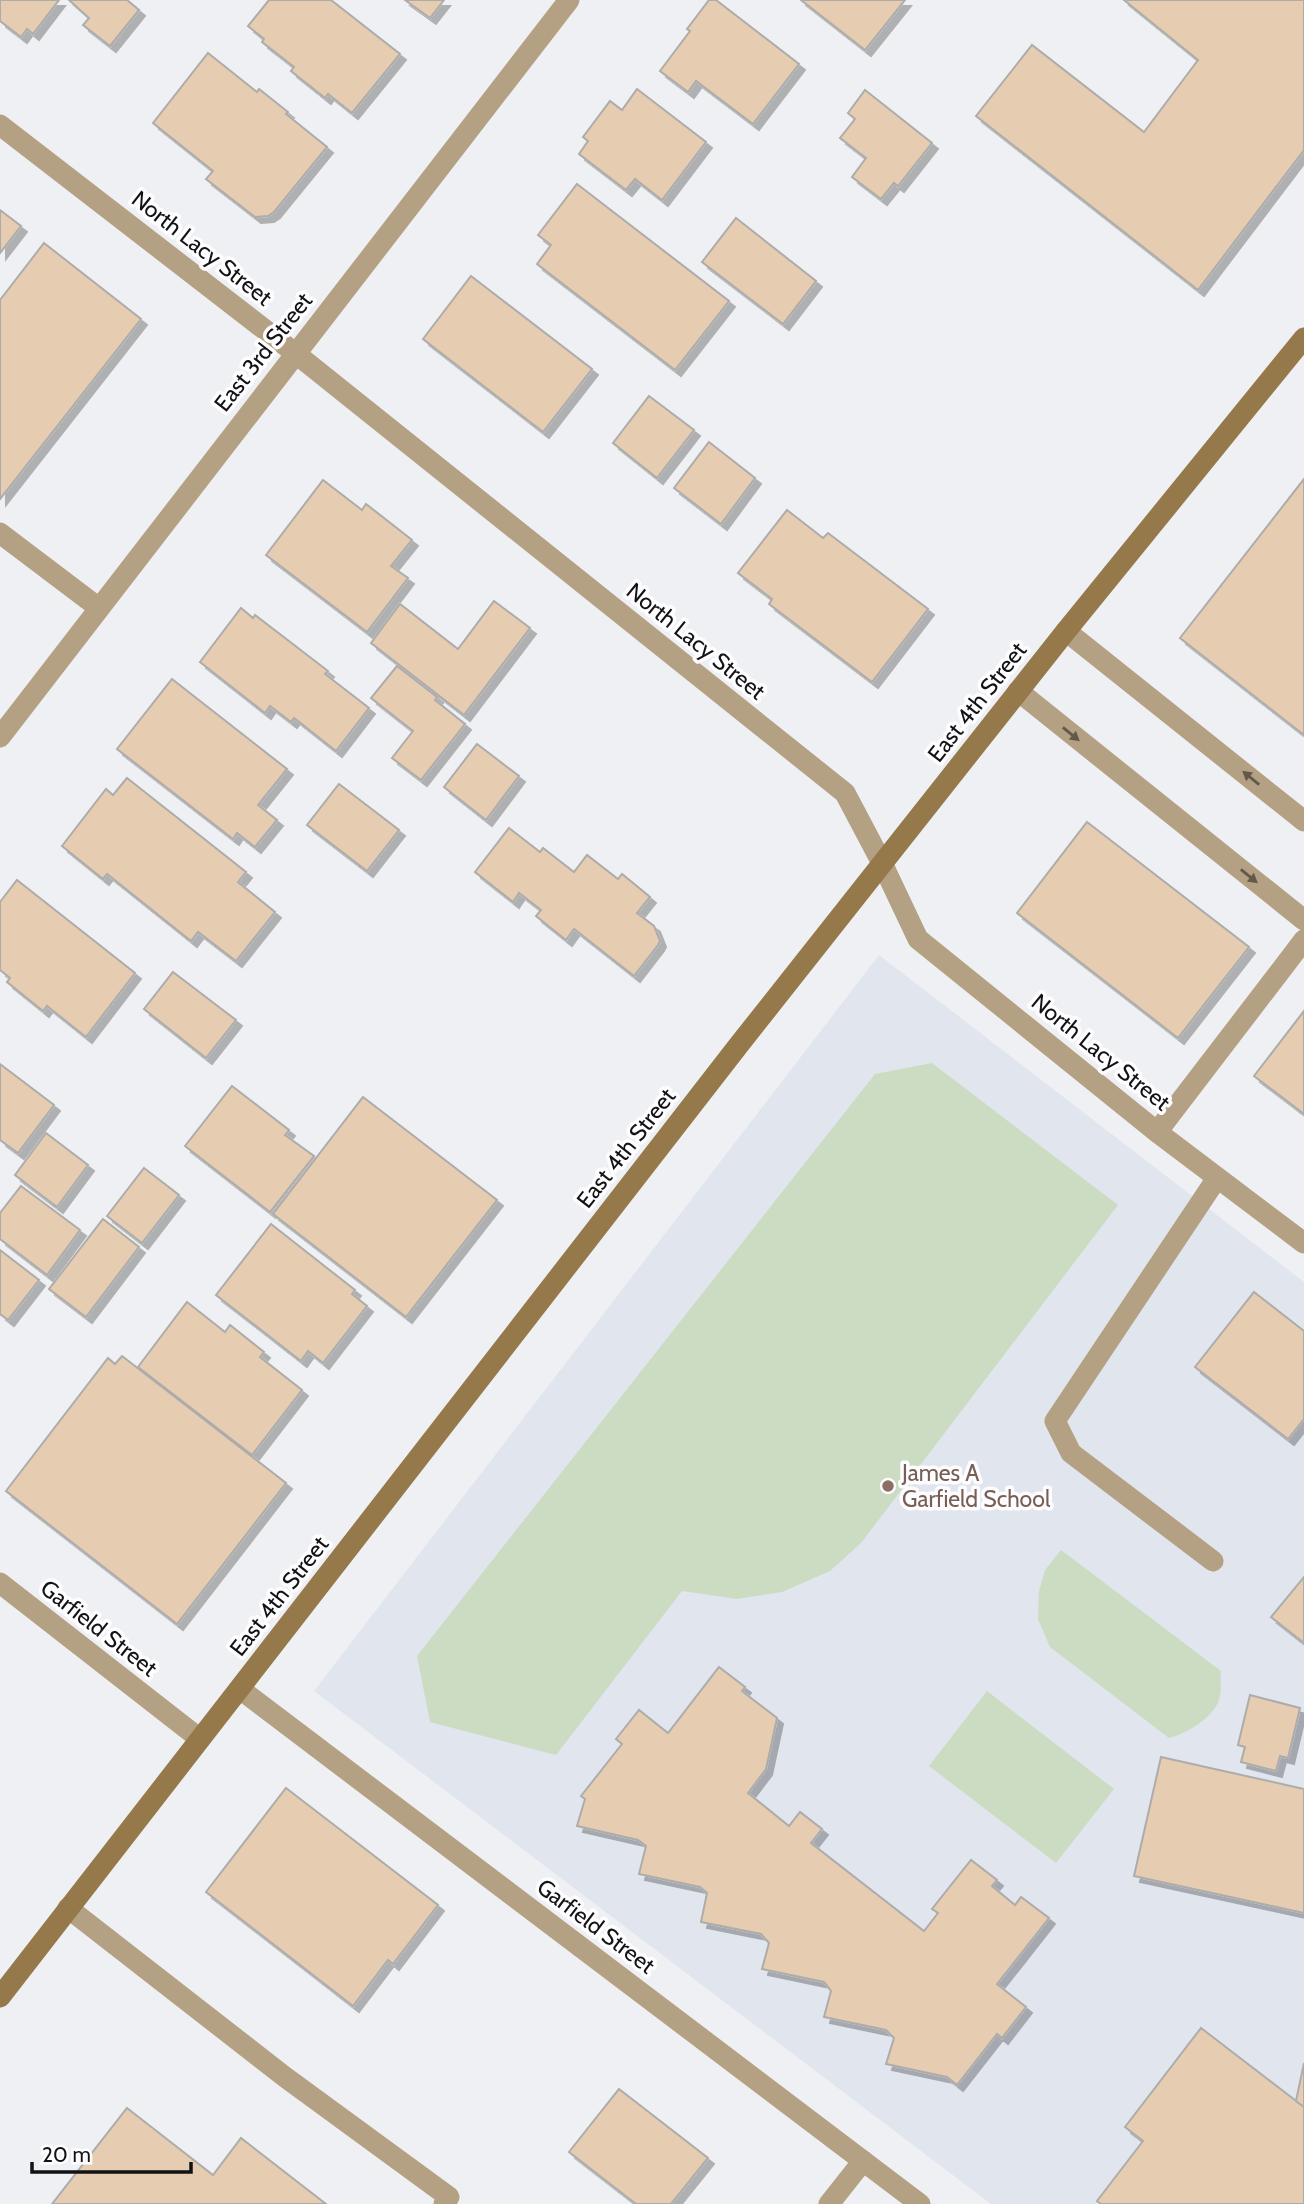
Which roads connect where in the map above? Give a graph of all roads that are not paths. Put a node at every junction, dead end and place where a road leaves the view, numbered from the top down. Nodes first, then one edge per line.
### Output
1 (569, 0) edge
2 (0, 125) edge
3 (1304, 338) edge
4 (295, 353) junction
5 (0, 533) edge
6 (99, 608) junction
7 (1066, 631) junction
8 (1018, 691) junction
9 (0, 737) edge
10 (1304, 821) edge
11 (882, 863) junction
12 (1304, 920) edge
13 (1304, 940) edge
14 (1157, 1132) junction
15 (1217, 1178) junction
16 (1304, 1243) edge
17 (1213, 1561) dead end
18 (0, 1583) edge
19 (240, 1689) junction
20 (200, 1739) junction
21 (68, 1908) junction
22 (0, 1997) edge
23 (863, 2161) junction
24 (450, 2202) edge
25 (830, 2204) edge
26 (920, 2204) edge

1 - 4 street, East 3rd Street
2 - 4 street, North Lacy Street
3 - 7 main road, East 4th Street
4 - 6 street, East 3rd Street
4 - 11 street, North Lacy Street
5 - 6 street
6 - 9 street, East 3rd Street
7 - 8 main road, East 4th Street
10 -> 7 street
8 - 11 main road, East 4th Street
8 -> 12 street
11 - 14 street, North Lacy Street
11 - 19 main road, East 4th Street
13 - 14 street
14 - 15 street, North Lacy Street
15 - 16 street, North Lacy Street
15 - 17 street
18 - 20 street, Garfield Street
19 - 20 main road, East 4th Street
19 - 23 street, Garfield Street
20 - 21 main road, East 4th Street
21 - 22 main road, East 4th Street
21 - 24 street
23 - 25 street
23 - 26 street, Garfield Street

